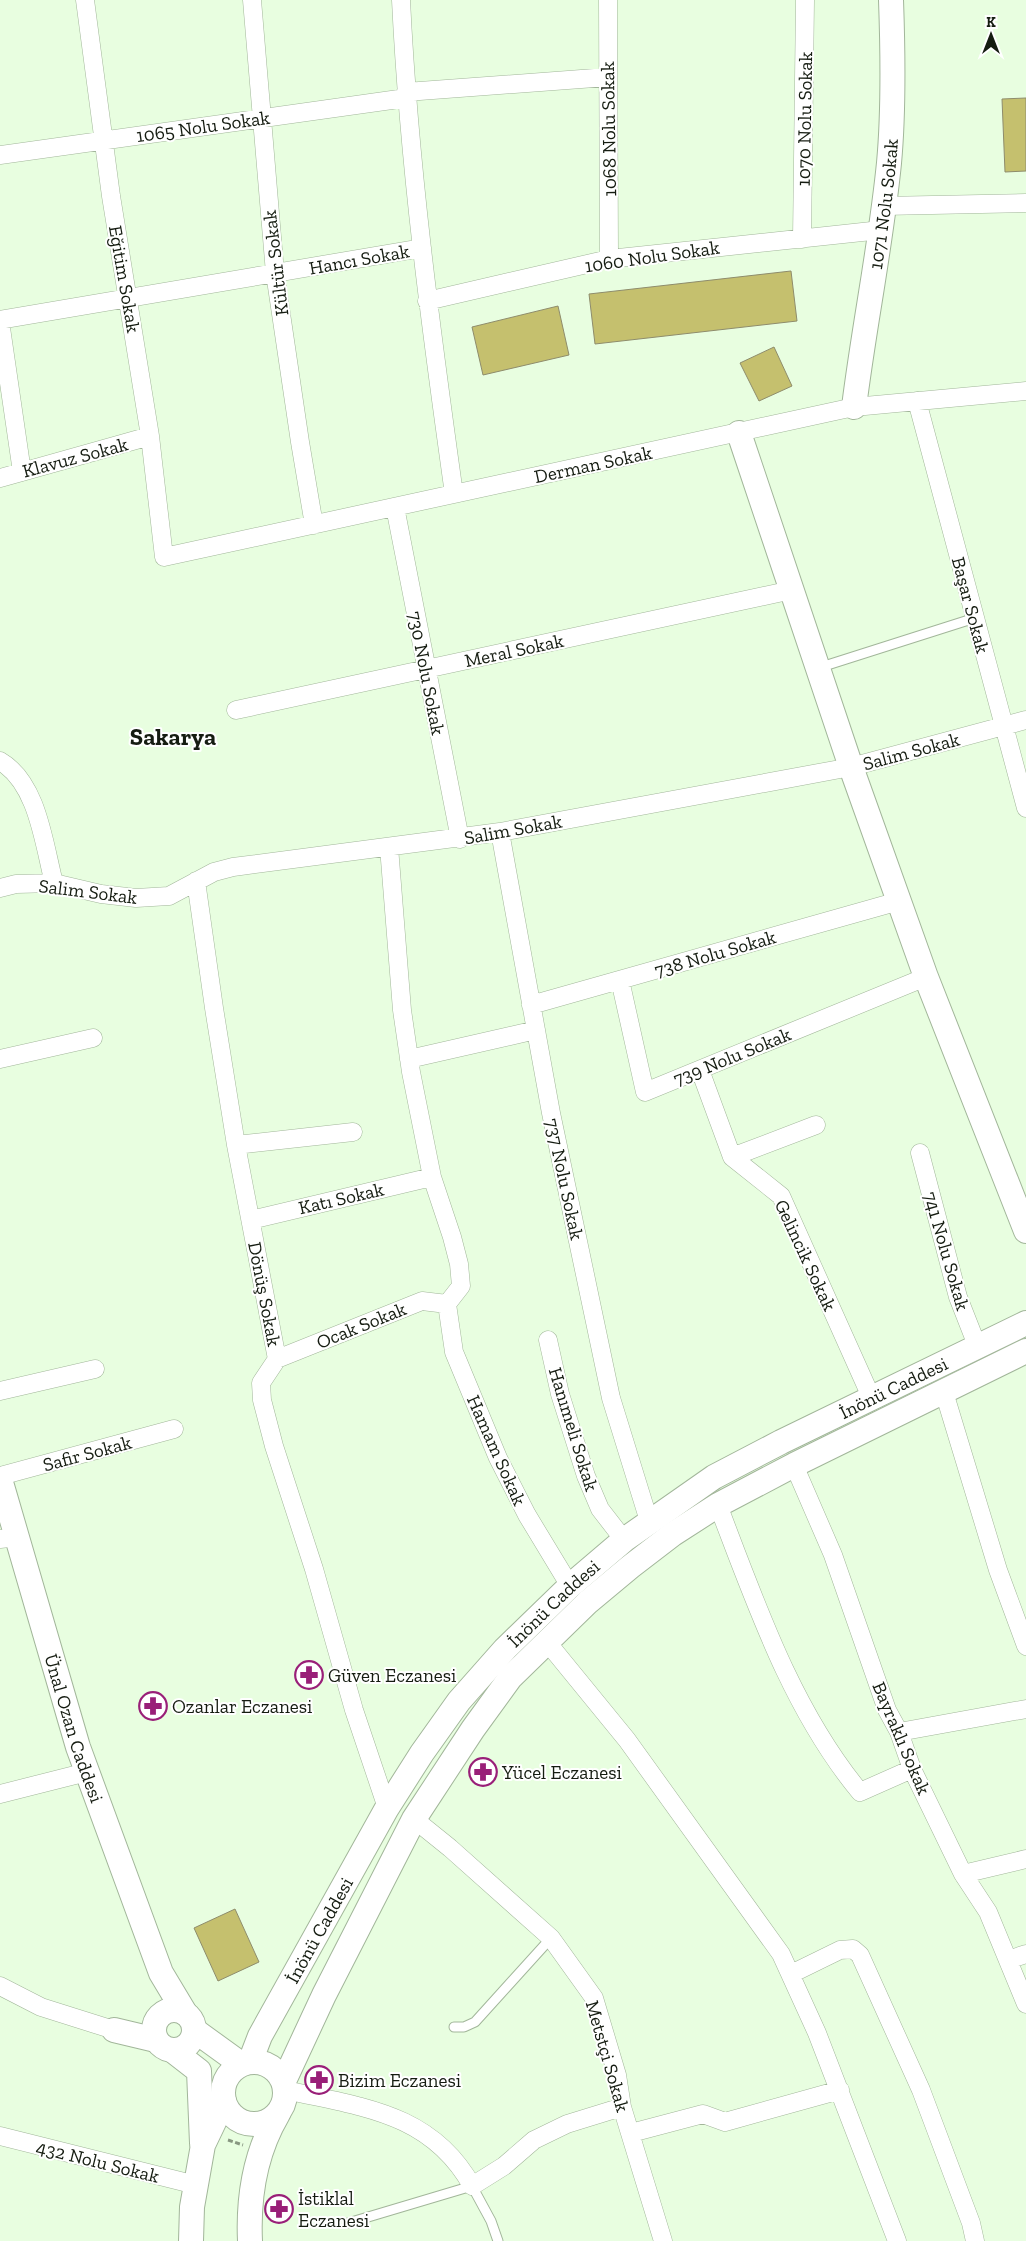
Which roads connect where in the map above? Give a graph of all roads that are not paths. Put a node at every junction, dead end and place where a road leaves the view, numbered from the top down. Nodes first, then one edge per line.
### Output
1 (86, 0) edge
2 (252, 0) edge
3 (401, 0) edge
4 (608, 0) edge
5 (805, 0) edge
6 (891, 0) edge
7 (608, 77) junction
8 (406, 95) junction
9 (260, 118) junction
10 (103, 140) junction
11 (0, 155) edge
12 (1026, 203) edge
13 (883, 206) junction
14 (881, 230) junction
15 (802, 239) junction
16 (422, 248) junction
17 (609, 259) junction
18 (275, 273) junction
19 (128, 298) junction
20 (427, 301) junction
21 (0, 320) edge
22 (1026, 391) edge
23 (917, 402) junction
24 (854, 408) junction
25 (739, 433) junction
26 (150, 436) junction
27 (22, 472) junction
28 (0, 478) edge
29 (454, 494) junction
30 (395, 507) junction
31 (314, 525) junction
32 (164, 557) joint
33 (792, 590) junction
34 (975, 618) junction
35 (818, 668) junction
36 (427, 669) junction
37 (236, 710) dead end
38 (1026, 720) edge
39 (1004, 727) junction
40 (0, 761) edge
41 (850, 767) junction
42 (1026, 808) edge
43 (500, 832) junction
44 (460, 839) junction
45 (389, 847) junction
46 (196, 881) junction
47 (54, 883) junction
48 (0, 888) edge
49 (899, 901) junction
50 (926, 977) junction
51 (620, 980) junction
52 (531, 1005) junction
53 (536, 1030) junction
54 (93, 1038) dead end
55 (0, 1059) edge
56 (409, 1059) junction
57 (700, 1070) junction
58 (816, 1125) dead end
59 (353, 1132) dead end
60 (236, 1145) junction
61 (920, 1153) dead end
62 (732, 1156) junction
63 (432, 1177) junction
64 (251, 1220) junction
65 (1026, 1231) edge
66 (447, 1304) junction
67 (1026, 1323) edge
68 (548, 1340) dead end
69 (978, 1348) junction
70 (1026, 1351) edge
71 (277, 1359) junction
72 (95, 1369) dead end
73 (0, 1391) edge
74 (944, 1392) junction
75 (872, 1398) junction
76 (174, 1429) dead end
77 (794, 1465) junction
78 (0, 1478) edge
79 (718, 1505) junction
80 (649, 1521) junction
81 (9, 1538) edge
82 (624, 1540) junction
83 (570, 1586) junction
84 (547, 1642) junction
85 (1026, 1646) edge
86 (1026, 1709) edge
87 (899, 1732) junction
88 (912, 1769) junction
89 (88, 1772) junction
90 (0, 1794) edge
91 (387, 1808) junction
92 (414, 1819) junction
93 (1026, 1859) edge
94 (963, 1874) junction
95 (552, 1938) junction
96 (1026, 1954) edge
97 (1008, 1960) junction
98 (161, 1973) junction
99 (791, 1974) junction
100 (0, 1986) edge
101 (1026, 2004) edge
102 (190, 2021) junction
103 (454, 2027) dead end
104 (114, 2030) joint
105 (161, 2031) junction
106 (246, 2063) junction
107 (199, 2071) junction
108 (285, 2086) junction
109 (840, 2090) junction
110 (223, 2098) junction
111 (622, 2107) junction
112 (278, 2114) junction
113 (631, 2133) junction
114 (0, 2136) edge
115 (205, 2138) junction
116 (196, 2185) junction
117 (472, 2186) junction
118 (348, 2222) dead end
119 (191, 2241) edge
120 (250, 2241) edge
121 (498, 2241) edge
122 (663, 2241) edge
123 (897, 2241) edge
124 (975, 2241) edge

1 - 10 street, Eğitim Sokak
2 - 9 street, Kültür Sokak
3 - 8 street
4 - 7 street, 1068 Nolu Sokak
5 - 15 street, 1070 Nolu Sokak
6 - 13 main road, 1071 Nolu Sokak
7 - 8 street, 1065 Nolu Sokak
7 - 17 street, 1068 Nolu Sokak
8 - 9 street, 1065 Nolu Sokak
8 - 16 street
9 - 10 street, 1065 Nolu Sokak
9 - 18 street, Kültür Sokak
10 - 11 street, 1065 Nolu Sokak
10 - 19 street, Eğitim Sokak
12 - 13 street
13 - 14 main road, 1071 Nolu Sokak
14 - 15 street, 1060 Nolu Sokak
14 - 24 main road, 1071 Nolu Sokak
15 - 17 street, 1060 Nolu Sokak
16 - 18 street, Hancı Sokak
16 - 20 street
17 - 20 street, 1060 Nolu Sokak
18 - 19 street, Hancı Sokak
18 - 31 street, Kültür Sokak
19 - 21 street, Hancı Sokak
19 - 26 street, Eğitim Sokak
20 - 29 street
21 - 27 street
22 - 23 street, Derman Sokak
23 - 24 street, Derman Sokak
23 - 34 street, Başar Sokak
24 - 25 street, Derman Sokak
25 - 29 street, Derman Sokak
25 - 33 main road
26 - 27 street, Klavuz Sokak
26 - 32 street, Eğitim Sokak
27 - 28 street, Klavuz Sokak
29 - 30 street, Derman Sokak
30 - 31 street, Derman Sokak
30 - 36 street, 730 Nolu Sokak
31 - 32 street, Derman Sokak
33 - 35 main road
33 - 36 street, Meral Sokak
34 - 35 lane
34 - 39 street, Başar Sokak
35 - 41 main road
36 - 37 street, Meral Sokak
36 - 44 street, 730 Nolu Sokak
38 - 39 street, Salim Sokak
39 - 41 street, Salim Sokak
39 - 42 street, Başar Sokak
40 - 47 street
41 - 43 street, Salim Sokak
41 - 49 main road
43 - 44 street, Salim Sokak
43 - 52 street, 737 Nolu Sokak
44 - 45 street, Salim Sokak
45 - 46 street, Salim Sokak
45 - 56 street
46 - 47 street, Salim Sokak
46 - 60 street, Dönüş Sokak
47 - 48 street, Salim Sokak
49 - 50 main road
49 - 51 street, 738 Nolu Sokak
50 - 57 street, 739 Nolu Sokak
50 - 65 main road
51 - 52 street, 738 Nolu Sokak
51 - 57 street, 739 Nolu Sokak
52 - 53 street, 737 Nolu Sokak
53 - 56 street
53 - 80 street, 737 Nolu Sokak
54 - 55 street
56 - 63 street
57 - 62 street
58 - 62 street
59 - 60 street
60 - 64 street, Dönüş Sokak
61 - 69 street, 741 Nolu Sokak
62 - 75 street, Gelincik Sokak
63 - 64 street, Katı Sokak
63 - 66 street
64 - 71 street, Dönüş Sokak
66 - 71 street, Ocak Sokak
66 - 83 street, Hamam Sokak
67 - 69 main road, İnönü Caddesi
68 - 82 street, Hanımeli Sokak
69 - 75 main road, İnönü Caddesi
70 - 74 main road, İnönü Caddesi
71 - 91 street, Dönüş Sokak
72 - 73 street
74 - 77 main road, İnönü Caddesi
74 - 85 street
75 - 80 main road, İnönü Caddesi
76 - 78 street, Safir Sokak
77 - 79 main road, İnönü Caddesi
77 - 87 street, Bayraklı Sokak
78 - 81 main road, Ünal Ozan Caddesi
79 - 84 main road, İnönü Caddesi
79 - 88 street
80 - 82 main road, İnönü Caddesi
81 - 89 main road, Ünal Ozan Caddesi
82 - 83 main road, İnönü Caddesi
83 - 91 main road, İnönü Caddesi
84 - 92 main road, İnönü Caddesi
84 - 99 street
86 - 87 street
87 - 88 street, Bayraklı Sokak
88 - 94 street, Bayraklı Sokak
89 - 90 street
89 - 98 main road, Ünal Ozan Caddesi
91 - 106 main road, İnönü Caddesi
92 - 95 street, Metstçi Sokak
92 - 108 main road, İnönü Caddesi
93 - 94 street
94 - 97 street, Bayraklı Sokak
95 - 103 lane
95 - 111 street, Metstçi Sokak
96 - 97 street
97 - 101 street, Bayraklı Sokak
98 - 102 main road
98 - 105 main road
99 - 109 street
99 - 124 street
100 - 104 street
102 - 105 main road
102 - 105 main road
102 - 106 main road
104 - 105 main road
105 - 107 main road
106 - 108 main road
106 - 110 main road
107 - 110 main road
107 - 115 main road
108 - 112 main road
108 - 117 street
109 - 113 street
109 - 123 street
110 - 112 main road
110 - 115 main road
111 - 113 street, Metstçi Sokak
111 - 117 street
112 - 120 main road
113 - 122 street, Metstçi Sokak
114 - 116 street, 432 Nolu Sokak
115 - 116 main road
116 - 119 main road
117 - 118 lane
117 - 121 lane

